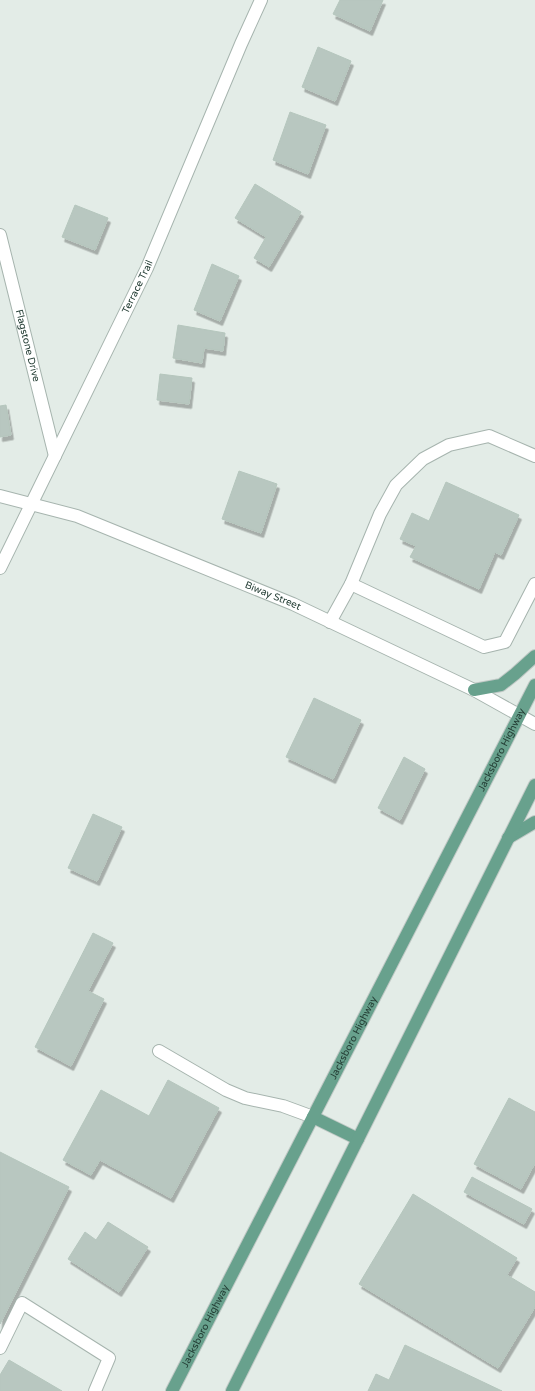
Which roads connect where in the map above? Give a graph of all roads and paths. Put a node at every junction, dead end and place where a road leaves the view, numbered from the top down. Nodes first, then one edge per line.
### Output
1 (261, 0) edge
2 (0, 235) edge
3 (55, 456) junction
4 (535, 456) edge
5 (0, 496) edge
6 (32, 504) junction
7 (0, 568) edge
8 (351, 584) junction
9 (535, 584) edge
10 (330, 622) junction
11 (535, 656) edge
12 (535, 685) edge
13 (474, 690) junction
14 (520, 715) junction
15 (535, 724) edge
16 (535, 785) edge
17 (535, 822) edge
18 (508, 838) junction
19 (159, 1051) dead end
20 (313, 1117) junction
21 (358, 1140) junction
22 (0, 1348) edge
23 (95, 1391) edge
24 (172, 1391) edge
25 (232, 1391) edge

1 - 3 street, Terrace Trail
2 - 3 street, Flagstone Drive
3 - 6 street, Terrace Trail
4 - 8 street
5 - 6 street, Biway Street
6 - 7 street, Terrace Trail
6 - 10 street, Biway Street
8 - 9 street
8 - 10 street
10 - 13 street, Biway Street
11 - 13 main road
12 - 14 main road, Jacksboro Highway
13 - 14 street, Biway Street
14 - 15 street, Biway Street
14 - 20 main road, Jacksboro Highway
16 - 18 main road
17 - 18 main road
18 - 21 main road
19 - 20 street
20 - 21 main road
20 - 24 main road, Jacksboro Highway
21 - 25 main road
22 - 23 street

